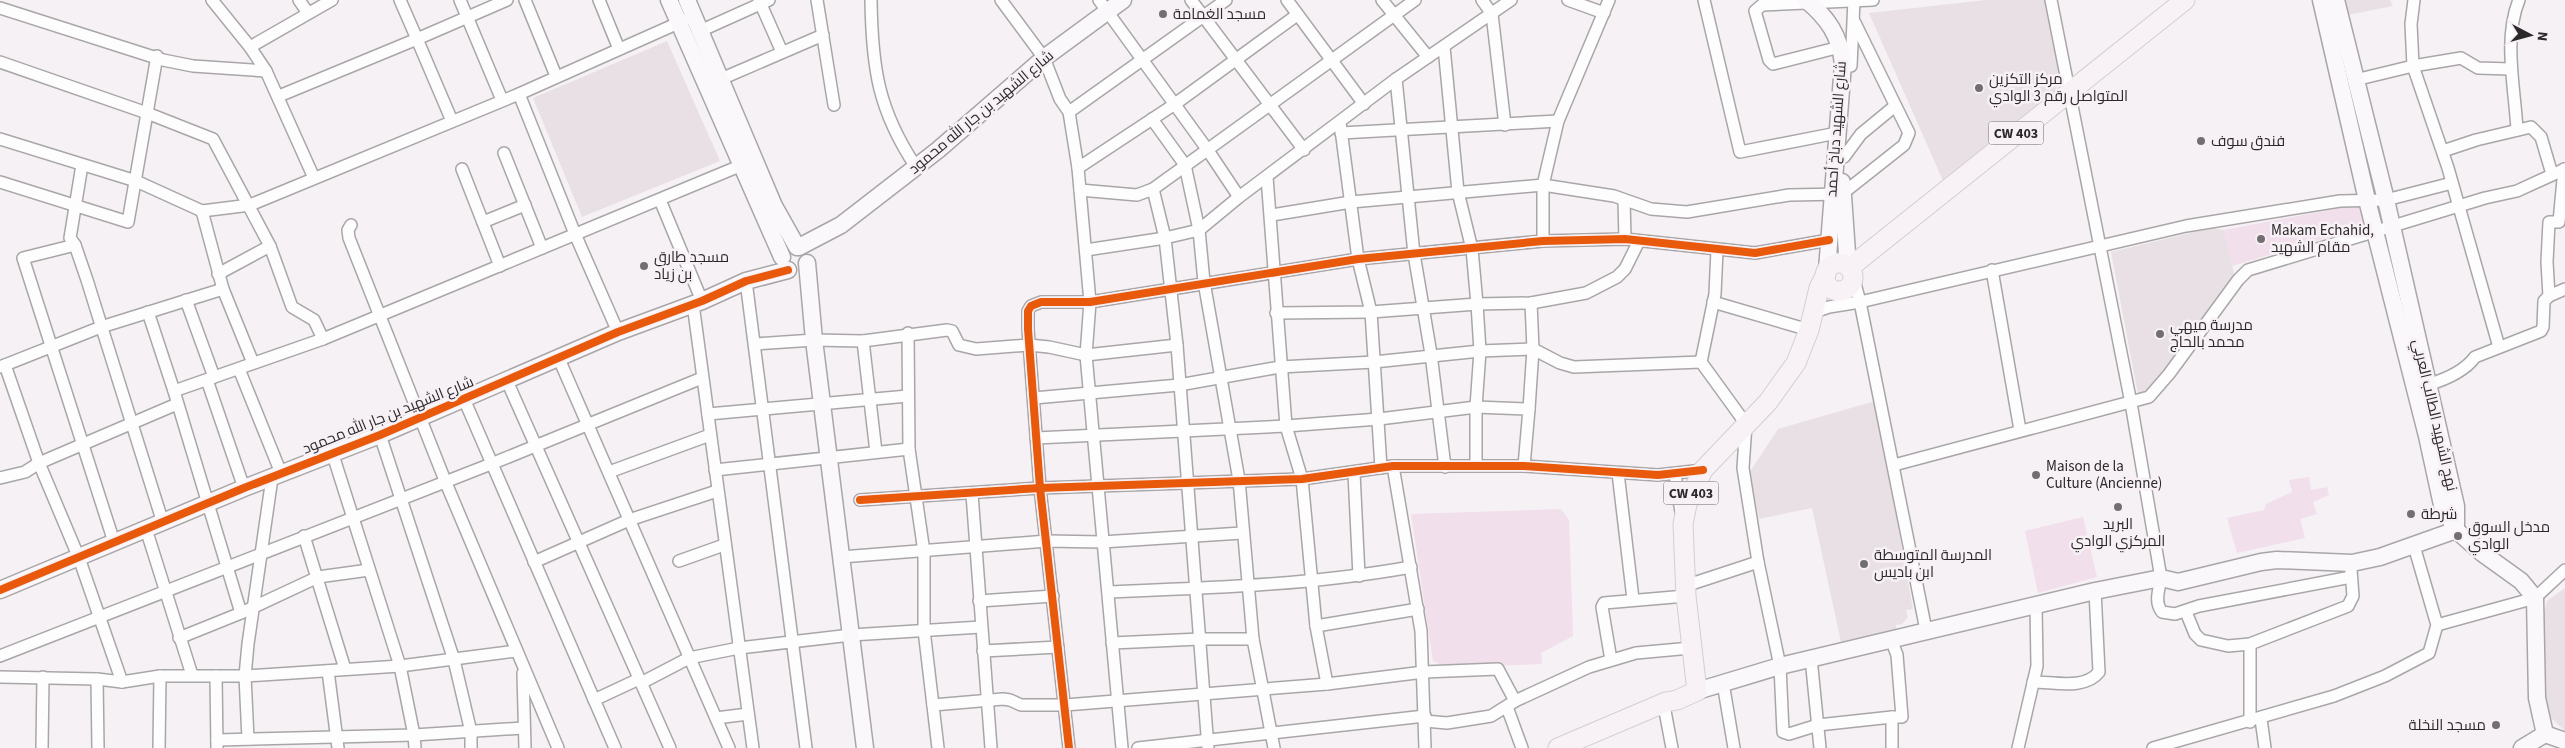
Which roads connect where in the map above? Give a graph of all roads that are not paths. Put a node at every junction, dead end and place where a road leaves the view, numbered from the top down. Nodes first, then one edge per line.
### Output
1 (212, 0) edge
2 (299, 0) edge
3 (332, 0) edge
4 (400, 0) edge
5 (460, 0) edge
6 (507, 0) edge
7 (525, 0) edge
8 (598, 0) edge
9 (669, 0) edge
10 (687, 0) edge
11 (817, 0) edge
12 (871, 0) edge
13 (1122, 0) edge
14 (1191, 0) edge
15 (1226, 0) edge
16 (1287, 0) edge
17 (1382, 0) edge
18 (1415, 0) edge
19 (1482, 0) edge
20 (1511, 0) edge
21 (1568, 0) edge
22 (1609, 0) edge
23 (1704, 0) edge
24 (1873, 0) edge
25 (2051, 0) edge
26 (2321, 0) edge
27 (2336, 0) edge
28 (2414, 0) edge
29 (2519, 0) edge
30 (763, 1) edge
31 (1002, 1) edge
32 (1854, 1) edge
33 (2183, 1) edge
34 (1814, 2) edge
35 (1103, 5) edge
36 (0, 8) edge
37 (308, 13) junction
38 (1604, 13) junction
39 (1492, 14) junction
40 (1297, 15) junction
41 (1394, 15) junction
42 (467, 17) junction
43 (1204, 17) junction
44 (1854, 21) junction
45 (691, 24) junction
46 (823, 35) junction
47 (417, 39) junction
48 (1444, 46) junction
49 (250, 47) junction
50 (1840, 47) junction
51 (619, 49) junction
52 (782, 52) junction
53 (156, 56) junction
54 (1428, 57) junction
55 (1044, 58) junction
56 (1236, 59) junction
57 (1143, 60) junction
58 (1330, 60) junction
59 (0, 62) edge
60 (1851, 66) junction
61 (2412, 66) junction
62 (2510, 69) junction
63 (266, 71) junction
64 (556, 76) junction
65 (721, 79) junction
66 (1396, 79) junction
67 (2355, 80) junction
68 (2068, 92) junction
69 (519, 94) junction
70 (279, 96) junction
71 (502, 100) junction
72 (834, 104) dead end
73 (1175, 104) junction
74 (1269, 104) junction
75 (1364, 104) junction
76 (1895, 106) junction
77 (147, 112) junction
78 (1069, 112) junction
79 (1152, 119) junction
80 (452, 121) junction
81 (1558, 121) junction
82 (1505, 125) junction
83 (1341, 127) junction
84 (1453, 128) junction
85 (1400, 129) junction
86 (2517, 130) junction
87 (1837, 133) junction
88 (0, 139) edge
89 (1207, 149) junction
90 (1304, 150) junction
91 (2443, 151) junction
92 (504, 153) dead end
93 (1844, 157) junction
94 (82, 165) junction
95 (742, 165) junction
96 (1185, 165) junction
97 (916, 167) junction
98 (1078, 168) junction
99 (462, 169) dead end
100 (2564, 169) edge
101 (2552, 174) junction
102 (1267, 177) junction
103 (314, 178) junction
104 (136, 181) junction
105 (0, 182) edge
106 (2452, 183) junction
107 (1543, 185) junction
108 (1154, 189) junction
109 (1080, 190) junction
110 (1458, 192) junction
111 (1837, 194) junction
112 (1239, 197) junction
113 (1408, 198) junction
114 (660, 200) junction
115 (1624, 200) junction
116 (2367, 200) junction
117 (2386, 200) junction
118 (1351, 202) junction
119 (75, 204) junction
120 (250, 205) junction
121 (525, 206) junction
122 (2459, 207) junction
123 (202, 211) junction
124 (1272, 215) junction
125 (483, 222) junction
126 (783, 222) junction
127 (351, 225) dead end
128 (835, 229) junction
129 (1199, 230) junction
130 (2383, 230) junction
131 (574, 234) junction
132 (1165, 238) junction
133 (1625, 239) junction
134 (1829, 240) junction
135 (1543, 241) junction
136 (1639, 241) junction
137 (75, 245) junction
138 (2100, 245) junction
139 (270, 246) junction
140 (798, 247) junction
141 (542, 248) junction
142 (1472, 249) junction
143 (1086, 250) junction
144 (1717, 250) junction
145 (1414, 254) junction
146 (1358, 259) junction
147 (807, 262) junction
148 (785, 265) junction
149 (500, 266) junction
150 (1850, 270) junction
151 (1992, 270) junction
152 (1274, 271) junction
153 (1826, 272) junction
154 (218, 274) junction
155 (746, 281) junction
156 (1204, 282) junction
157 (1170, 288) junction
158 (223, 289) junction
159 (2565, 289) edge
160 (1839, 291) junction
161 (2549, 296) junction
162 (186, 300) junction
163 (809, 301) junction
164 (697, 302) junction
165 (1090, 302) junction
166 (1713, 302) junction
167 (1860, 302) junction
168 (1531, 303) junction
169 (1477, 304) junction
170 (1423, 309) junction
171 (148, 312) junction
172 (1372, 312) junction
173 (1814, 312) junction
174 (1276, 313) junction
175 (379, 315) junction
176 (102, 328) junction
177 (1809, 330) junction
178 (618, 332) junction
179 (908, 333) junction
180 (2410, 335) junction
181 (322, 340) junction
182 (814, 340) junction
183 (863, 341) junction
184 (754, 344) junction
185 (1029, 345) junction
186 (1177, 345) junction
187 (52, 347) junction
188 (2499, 347) junction
189 (1533, 349) junction
190 (1480, 351) junction
191 (1431, 354) junction
192 (1086, 355) junction
193 (559, 359) junction
194 (1374, 362) junction
195 (1701, 362) junction
196 (253, 363) junction
197 (3, 366) edge
198 (1280, 367) junction
199 (239, 369) junction
200 (702, 378) junction
201 (1221, 378) junction
202 (211, 379) junction
203 (507, 381) junction
204 (1179, 385) junction
205 (2427, 385) junction
206 (174, 391) junction
207 (1090, 391) junction
208 (908, 396) junction
209 (1034, 398) junction
210 (464, 399) junction
211 (869, 399) junction
212 (2131, 403) junction
213 (177, 404) junction
214 (822, 404) junction
215 (1476, 407) junction
216 (762, 409) junction
217 (1528, 409) junction
218 (1437, 412) junction
219 (708, 414) junction
220 (421, 417) junction
221 (2429, 418) junction
222 (1379, 419) junction
223 (131, 424) junction
224 (586, 424) junction
225 (1746, 424) junction
226 (1286, 426) junction
227 (1231, 429) junction
228 (2020, 430) junction
229 (1184, 431) junction
230 (380, 435) junction
231 (710, 435) junction
232 (1093, 436) junction
233 (1036, 438) junction
234 (83, 445) junction
235 (536, 446) junction
236 (908, 449) junction
237 (876, 452) junction
238 (333, 455) junction
239 (829, 458) junction
240 (39, 463) junction
241 (491, 464) junction
242 (770, 464) junction
243 (1476, 465) junction
244 (1894, 465) junction
245 (1393, 466) junction
246 (1524, 466) junction
247 (1444, 467) junction
248 (1381, 468) junction
249 (715, 470) junction
250 (1703, 470) junction
251 (608, 472) junction
252 (1354, 473) junction
253 (1618, 473) junction
254 (1675, 474) junction
255 (276, 476) junction
256 (0, 478) edge
257 (1302, 479) junction
258 (1239, 480) junction
259 (446, 482) junction
260 (1187, 483) junction
261 (244, 488) junction
262 (1040, 488) junction
263 (1097, 488) junction
264 (717, 491) junction
265 (972, 494) junction
266 (918, 498) junction
267 (401, 500) junction
268 (860, 500) dead end
269 (207, 504) junction
270 (353, 519) junction
271 (629, 520) junction
272 (163, 523) junction
273 (1683, 524) junction
274 (146, 529) junction
275 (2456, 530) junction
276 (1242, 533) junction
277 (304, 536) junction
278 (1191, 537) junction
279 (1047, 541) junction
280 (114, 542) junction
281 (1102, 542) junction
282 (579, 543) junction
283 (724, 545) junction
284 (2414, 546) junction
285 (976, 547) junction
286 (924, 552) junction
287 (262, 553) junction
288 (841, 557) junction
289 (79, 558) junction
290 (679, 561) dead end
291 (534, 562) junction
292 (1758, 562) junction
293 (226, 566) junction
294 (1411, 567) junction
295 (369, 570) junction
296 (2351, 570) junction
297 (2565, 570) edge
298 (1359, 576) junction
299 (318, 577) junction
300 (2162, 578) junction
301 (1310, 582) junction
302 (1248, 587) junction
303 (1196, 589) junction
304 (0, 590) edge
305 (1687, 590) junction
306 (165, 591) junction
307 (2095, 591) junction
308 (1108, 592) junction
309 (1053, 596) junction
310 (2535, 598) junction
311 (1633, 599) junction
312 (979, 601) junction
313 (2036, 604) junction
314 (1418, 609) junction
315 (252, 610) junction
316 (2186, 612) junction
317 (241, 613) junction
318 (100, 616) junction
319 (2437, 625) junction
320 (1316, 626) junction
321 (980, 627) junction
322 (924, 630) junction
323 (1926, 630) junction
324 (851, 635) junction
325 (179, 638) junction
326 (1200, 639) junction
327 (1254, 639) junction
328 (1890, 639) junction
329 (792, 641) junction
330 (1112, 643) junction
331 (2250, 644) junction
332 (1058, 647) junction
333 (739, 648) junction
334 (1691, 648) junction
335 (983, 651) junction
336 (516, 652) junction
337 (0, 656) edge
338 (689, 658) junction
339 (1811, 658) junction
340 (454, 660) junction
341 (1611, 660) junction
342 (400, 666) junction
343 (1780, 666) junction
344 (523, 667) junction
345 (345, 669) junction
346 (328, 671) junction
347 (1424, 672) junction
348 (192, 675) junction
349 (0, 676) edge
350 (160, 676) junction
351 (216, 676) junction
352 (246, 676) junction
353 (43, 677) junction
354 (97, 678) junction
355 (640, 681) junction
356 (122, 682) junction
357 (2033, 682) junction
358 (1723, 683) junction
359 (1327, 684) junction
360 (1262, 690) junction
361 (1697, 691) junction
362 (1204, 693) junction
363 (594, 700) junction
364 (987, 701) junction
365 (1117, 701) junction
366 (1511, 704) junction
367 (933, 705) junction
368 (1065, 705) junction
369 (1671, 706) junction
370 (748, 714) junction
371 (1892, 717) junction
372 (716, 718) junction
373 (1425, 718) junction
374 (2256, 720) junction
375 (1818, 725) junction
376 (524, 728) junction
377 (471, 732) junction
378 (1270, 733) junction
379 (2545, 734) junction
380 (414, 735) junction
381 (248, 739) junction
382 (2565, 741) edge
383 (337, 742) edge
384 (217, 744) edge
385 (1208, 744) edge
386 (2180, 745) edge
387 (42, 748) edge
388 (98, 748) edge
389 (159, 748) edge
390 (414, 748) edge
391 (471, 748) edge
392 (525, 748) edge
393 (558, 748) edge
394 (615, 748) edge
395 (670, 748) edge
396 (729, 748) edge
397 (753, 748) edge
398 (806, 748) edge
399 (865, 748) edge
400 (938, 748) edge
401 (991, 748) edge
402 (1069, 748) edge
403 (1122, 748) edge
404 (1138, 748) edge
405 (1274, 748) edge
406 (1425, 748) edge
407 (1522, 748) edge
408 (1558, 748) edge
409 (1582, 748) edge
410 (1672, 748) edge
411 (1734, 748) edge
412 (1820, 748) edge
413 (1892, 748) edge
414 (2018, 748) edge
415 (2153, 748) edge
416 (2265, 748) edge
417 (2522, 748) edge

1 - 49 street
2 - 37 street
3 - 37 street
4 - 47 street
5 - 42 street
6 - 42 street
7 - 64 street
8 - 51 street
9 - 45 street
10 - 45 street
11 - 46 street
12 - 97 street
13 - 35 street, شارع الشهيد بن جار الله محمود
14 - 43 street
15 - 43 street
16 - 40 street
17 - 41 street
18 - 41 street
19 - 39 street
20 - 39 street
21 - 38 street
22 - 38 street
23 - 87 street
24 - 32 street
25 - 68 street
26 - 116 street, نهج الشهيد الطالب العربي
27 - 67 street, نهج الشهيد الطالب العربي
28 - 61 street
29 - 62 street
30 - 45 street
30 - 52 street
31 - 55 street
32 - 34 street
32 - 44 street
33 - 68 main road, CW 403
34 - 50 street, شارع الشهيد دباخ أحمد
34 - 50 street
34 - 60 street, شارع الشهيد دباخ أحمد
35 - 55 street, شارع الشهيد بن جار الله محمود
35 - 57 street
36 - 53 street
37 - 49 street
38 - 81 street
39 - 48 street
39 - 82 street
40 - 56 street
40 - 58 street
41 - 54 street
41 - 58 street
42 - 47 street
42 - 71 street
43 - 56 street
43 - 57 street
44 - 60 street
44 - 76 street
45 - 51 street
45 - 65 street
45 - 95 street
46 - 52 street
46 - 72 street
47 - 70 street
47 - 80 street
48 - 54 street
48 - 84 street
49 - 63 street
50 - 87 street, شارع الشهيد دباخ أحمد
51 - 64 street
52 - 65 street
53 - 63 street
53 - 77 street
54 - 66 street
55 - 78 street
55 - 97 street, شارع الشهيد بن جار الله محمود
56 - 73 street
56 - 74 street
57 - 73 street
57 - 78 street
58 - 74 street
58 - 75 street
59 - 77 street
60 - 93 street, شارع الشهيد دباخ أحمد
61 - 62 street
61 - 67 street
61 - 91 street
62 - 86 street
63 - 70 street
64 - 69 street
65 - 126 street
66 - 75 street
66 - 85 street
67 - 117 street, نهج الشهيد الطالب العربي
68 - 138 street
68 - 150 main road, CW 403
69 - 71 street
69 - 131 street
70 - 103 street
71 - 80 street
73 - 79 street
73 - 89 street
74 - 89 street
74 - 90 street
75 - 83 street
76 - 93 street
76 - 111 street
77 - 104 street
77 - 120 street
78 - 98 street
79 - 96 street
79 - 98 street
80 - 103 street
81 - 82 street
81 - 107 street
82 - 84 street
83 - 85 street
83 - 90 street
83 - 118 street
84 - 85 street
84 - 110 street
85 - 113 street
86 - 91 street
86 - 101 street
87 - 111 street, شارع الشهيد دباخ أحمد
88 - 94 street
89 - 96 street
89 - 112 street
90 - 102 street
91 - 106 street
92 - 121 street
93 - 111 street, شارع الشهيد دباخ أحمد
94 - 104 street
94 - 119 street
95 - 114 street
95 - 148 street
96 - 108 street
96 - 129 street
97 - 128 street, شارع الشهيد بن جار الله محمود
98 - 109 street
99 - 125 street
100 - 101 street
100 - 161 street
101 - 122 street
102 - 112 street
102 - 124 street
103 - 120 street
104 - 119 street
104 - 123 street
105 - 119 street
106 - 117 street
106 - 122 street
107 - 110 street
107 - 115 street
107 - 135 street
108 - 109 street
108 - 132 street
109 - 143 street
110 - 113 street
110 - 142 street
111 - 115 street
111 - 134 street, شارع الشهيد دباخ أحمد
111 - 150 street, شارع الشهيد دباخ أحمد
112 - 129 street
113 - 118 street
113 - 145 street
114 - 131 street
114 - 164 street
115 - 133 street
116 - 117 street
116 - 130 street, نهج الشهيد الطالب العربي
116 - 138 street
117 - 130 street, نهج الشهيد الطالب العربي
118 - 124 street
118 - 146 street
119 - 137 street
120 - 123 street
120 - 139 street
121 - 125 street
121 - 141 street
122 - 130 street
122 - 188 street
123 - 154 street
124 - 152 street
125 - 149 street
126 - 128 street
126 - 140 street
127 - 175 street
128 - 140 street, شارع الشهيد بن جار الله محمود
128 - 147 street, شارع الشهيد بن جار الله محمود
129 - 132 street
129 - 156 street
130 - 180 street, نهج الشهيد الطالب العربي
130 - 212 street
131 - 141 street
131 - 178 street
132 - 143 street
132 - 157 street
133 - 135 street
133 - 136 street
134 - 144 street
134 - 153 street, شارع الشهيد دباخ أحمد
135 - 142 street
136 - 144 street
136 - 168 street
137 - 176 street
137 - 187 street
138 - 151 street
138 - 212 street
139 - 154 street
139 - 181 street
140 - 147 street
140 - 148 street
141 - 149 street
142 - 145 street
142 - 169 street
143 - 165 street
144 - 166 street
145 - 146 street
145 - 170 street
146 - 152 street
146 - 172 street
147 - 148 street
147 - 163 street
148 - 155 street, شارع الشهيد بن جار الله محمود
148 - 163 street
149 - 175 street
150 - 153 main road
150 - 160 main road
150 - 167 street
151 - 167 street
151 - 228 street
152 - 156 street
152 - 174 street
153 - 160 main road
153 - 173 main road, CW 403
154 - 158 street
155 - 164 street, شارع الشهيد بن جار الله محمود
155 - 184 street
156 - 157 street
156 - 201 street
157 - 165 street
157 - 186 street
158 - 162 street
158 - 196 street
159 - 161 street
160 - 173 main road
161 - 188 street
162 - 171 street
162 - 202 street
163 - 182 street
164 - 178 street, شارع الشهيد بن جار الله محمود
164 - 200 street
165 - 185 street
165 - 192 street
166 - 177 street
166 - 195 street
167 - 173 street
167 - 244 street
168 - 169 street
168 - 189 street
169 - 170 street
169 - 190 street
170 - 172 street
170 - 191 street
171 - 176 street
171 - 206 street
172 - 174 street
172 - 194 street
173 - 177 main road, CW 403
174 - 198 street
175 - 181 street
175 - 220 street
176 - 187 street
176 - 223 street
177 - 225 main road, CW 403
178 - 193 street, شارع الشهيد بن جار الله محمود
179 - 183 street
179 - 185 street
179 - 208 street
180 - 205 street, نهج الشهيد الطالب العربي
180 - 221 street, نهج الشهيد الطالب العربي
181 - 196 street
182 - 183 street
182 - 184 street
182 - 214 street
183 - 211 street
184 - 216 street
185 - 192 street
185 - 209 street
186 - 192 street
186 - 204 street
187 - 197 street
187 - 234 street
188 - 205 street
189 - 190 street
189 - 195 street
189 - 217 street
190 - 191 street
190 - 215 street
191 - 194 street
191 - 218 street
192 - 207 street
193 - 203 street, شارع الشهيد بن جار الله محمود
193 - 224 street
194 - 198 street
194 - 222 street
195 - 225 street
196 - 199 street
197 - 240 street
198 - 201 street
198 - 226 street
199 - 202 street
199 - 255 street
200 - 219 street
200 - 224 street
201 - 204 street
201 - 227 street
202 - 206 street
202 - 261 street
203 - 210 street, شارع الشهيد بن جار الله محمود
203 - 235 street
204 - 207 street
204 - 229 street
205 - 221 street, نهج الشهيد الطالب العربي
206 - 213 street
207 - 209 street
207 - 232 street
208 - 211 street
208 - 236 street
209 - 233 street
210 - 220 street, شارع الشهيد بن جار الله محمود
210 - 241 street
211 - 214 street
211 - 237 street
212 - 228 street
212 - 300 street
213 - 223 street
213 - 269 street
214 - 216 street
214 - 239 street
215 - 217 street
215 - 218 street
215 - 243 street
216 - 219 street
216 - 242 street
217 - 246 street
218 - 222 street
218 - 247 street
219 - 231 street
220 - 230 street, شارع الشهيد بن جار الله محمود
220 - 259 street
221 - 275 street, نهج الشهيد الطالب العربي
222 - 226 street
222 - 248 street
223 - 234 street
223 - 272 street
224 - 235 street
224 - 251 street
225 - 250 main road, CW 403
225 - 292 street
226 - 227 street
226 - 257 street
227 - 229 street
227 - 258 street
228 - 244 street
229 - 232 street
229 - 260 street
230 - 238 street, شارع الشهيد بن جار الله محمود
230 - 267 street
231 - 249 street
231 - 251 street
232 - 233 street
232 - 263 street
233 - 262 street
234 - 240 street
234 - 280 street
235 - 241 street
235 - 282 street
236 - 237 street
236 - 266 street
237 - 239 street
238 - 255 street, شارع الشهيد بن جار الله محمود
238 - 270 street
239 - 242 street
239 - 288 street
240 - 256 street
240 - 289 street
241 - 259 street
241 - 291 street
242 - 249 street
242 - 329 street
243 - 246 street
243 - 247 street
244 - 323 street
245 - 247 street
245 - 248 street
245 - 294 street
246 - 253 street
248 - 252 street
249 - 264 street
250 - 254 street
250 - 273 main road, CW 403
251 - 271 street
252 - 257 street
252 - 298 street
253 - 254 street
253 - 311 street
254 - 273 street
255 - 261 street, شارع الشهيد بن جار الله محمود
255 - 287 street
257 - 258 street
257 - 301 street
258 - 260 street
258 - 276 street
259 - 267 street
259 - 336 street
260 - 263 street
260 - 278 street
261 - 269 street, شارع الشهيد بن جار الله محمود
262 - 263 street
262 - 265 street
262 - 279 street
263 - 281 street
264 - 271 street
264 - 283 street
265 - 266 street
265 - 285 street
266 - 268 street
266 - 286 street
267 - 270 street
267 - 340 street
269 - 272 street, شارع الشهيد بن جار الله محمود
269 - 293 street
270 - 277 street
270 - 295 street
271 - 282 street
271 - 338 street
272 - 274 street, شارع الشهيد بن جار الله محمود
273 - 305 main road, CW 403
274 - 280 street, شارع الشهيد بن جار الله محمود
274 - 306 street
275 - 284 street
275 - 310 street, نهج الشهيد الطالب العربي
276 - 278 street
276 - 302 street
277 - 287 street
277 - 299 street
278 - 281 street
278 - 303 street
279 - 281 street
279 - 285 street
279 - 309 street
280 - 289 street, شارع الشهيد بن جار الله محمود
281 - 308 street
282 - 291 street
282 - 355 street
283 - 290 street
283 - 333 street
284 - 296 street
284 - 319 street
285 - 286 street
285 - 312 street
286 - 288 street
286 - 322 street
287 - 293 street
287 - 315 street
288 - 324 street
289 - 304 street, شارع الشهيد بن جار الله محمود
289 - 318 street
291 - 363 street
292 - 305 street
292 - 343 street
293 - 306 street
293 - 317 street
294 - 298 street
294 - 314 street
295 - 299 street
295 - 342 street
296 - 300 street
296 - 316 street
296 - 331 street
297 - 310 street
298 - 301 street
299 - 315 street
299 - 345 street
300 - 307 street
300 - 316 street
301 - 302 street
301 - 320 street
302 - 303 street
302 - 327 street
303 - 308 street
303 - 326 street
305 - 311 street
305 - 334 main road, CW 403
306 - 318 street
306 - 325 street
307 - 313 street
307 - 357 street
308 - 330 street
309 - 312 street
309 - 332 street
310 - 319 street
310 - 379 street
311 - 341 street
312 - 321 street
313 - 323 street
313 - 357 street
314 - 320 street
314 - 347 street
315 - 317 street
315 - 352 street
316 - 331 street
317 - 325 street
318 - 337 street
318 - 356 street
319 - 374 street
320 - 359 street
321 - 322 street
321 - 335 street
322 - 324 street
322 - 367 street
323 - 328 street
324 - 329 street
324 - 399 street
325 - 348 street
326 - 327 street
326 - 330 street
326 - 362 street
327 - 360 street
328 - 339 street
328 - 371 street
329 - 333 street
329 - 398 street
330 - 365 street
331 - 374 street
332 - 335 street
332 - 368 street
333 - 338 street
333 - 370 street
334 - 341 street
334 - 361 main road, CW 403
335 - 364 street
336 - 340 street
336 - 344 street
338 - 355 street
338 - 372 street
339 - 343 street
339 - 375 street
340 - 342 street
340 - 377 street
341 - 366 street
342 - 345 street
342 - 380 street
343 - 358 street
343 - 375 street
344 - 376 street
344 - 393 street
345 - 346 street
346 - 352 street
346 - 383 street
347 - 359 street
347 - 366 street
347 - 373 street
348 - 350 street
348 - 351 street
349 - 353 street
350 - 356 street
350 - 389 street
351 - 352 street
351 - 384 street
352 - 381 street
353 - 354 street
353 - 387 street
354 - 356 street
354 - 388 street
355 - 363 street
355 - 395 street
357 - 414 street
358 - 361 street
358 - 411 street
359 - 360 street
360 - 362 street
360 - 378 street
361 - 369 main road
362 - 365 street
362 - 385 street
363 - 394 street
364 - 367 street
364 - 368 street
364 - 401 street
365 - 368 street
365 - 403 street
366 - 373 street
366 - 407 street
367 - 400 street
368 - 402 street
369 - 408 main road
369 - 409 main road
369 - 410 street
370 - 372 street
370 - 397 street
371 - 375 street
371 - 413 street
372 - 396 street
373 - 378 street
373 - 406 street
374 - 386 street
374 - 416 street
375 - 412 street
376 - 377 street
376 - 392 street
377 - 380 street
377 - 391 street
378 - 385 street
378 - 405 street
379 - 382 street
379 - 417 street
380 - 383 street
380 - 390 street
381 - 383 street
381 - 384 street
385 - 404 street
386 - 415 street

